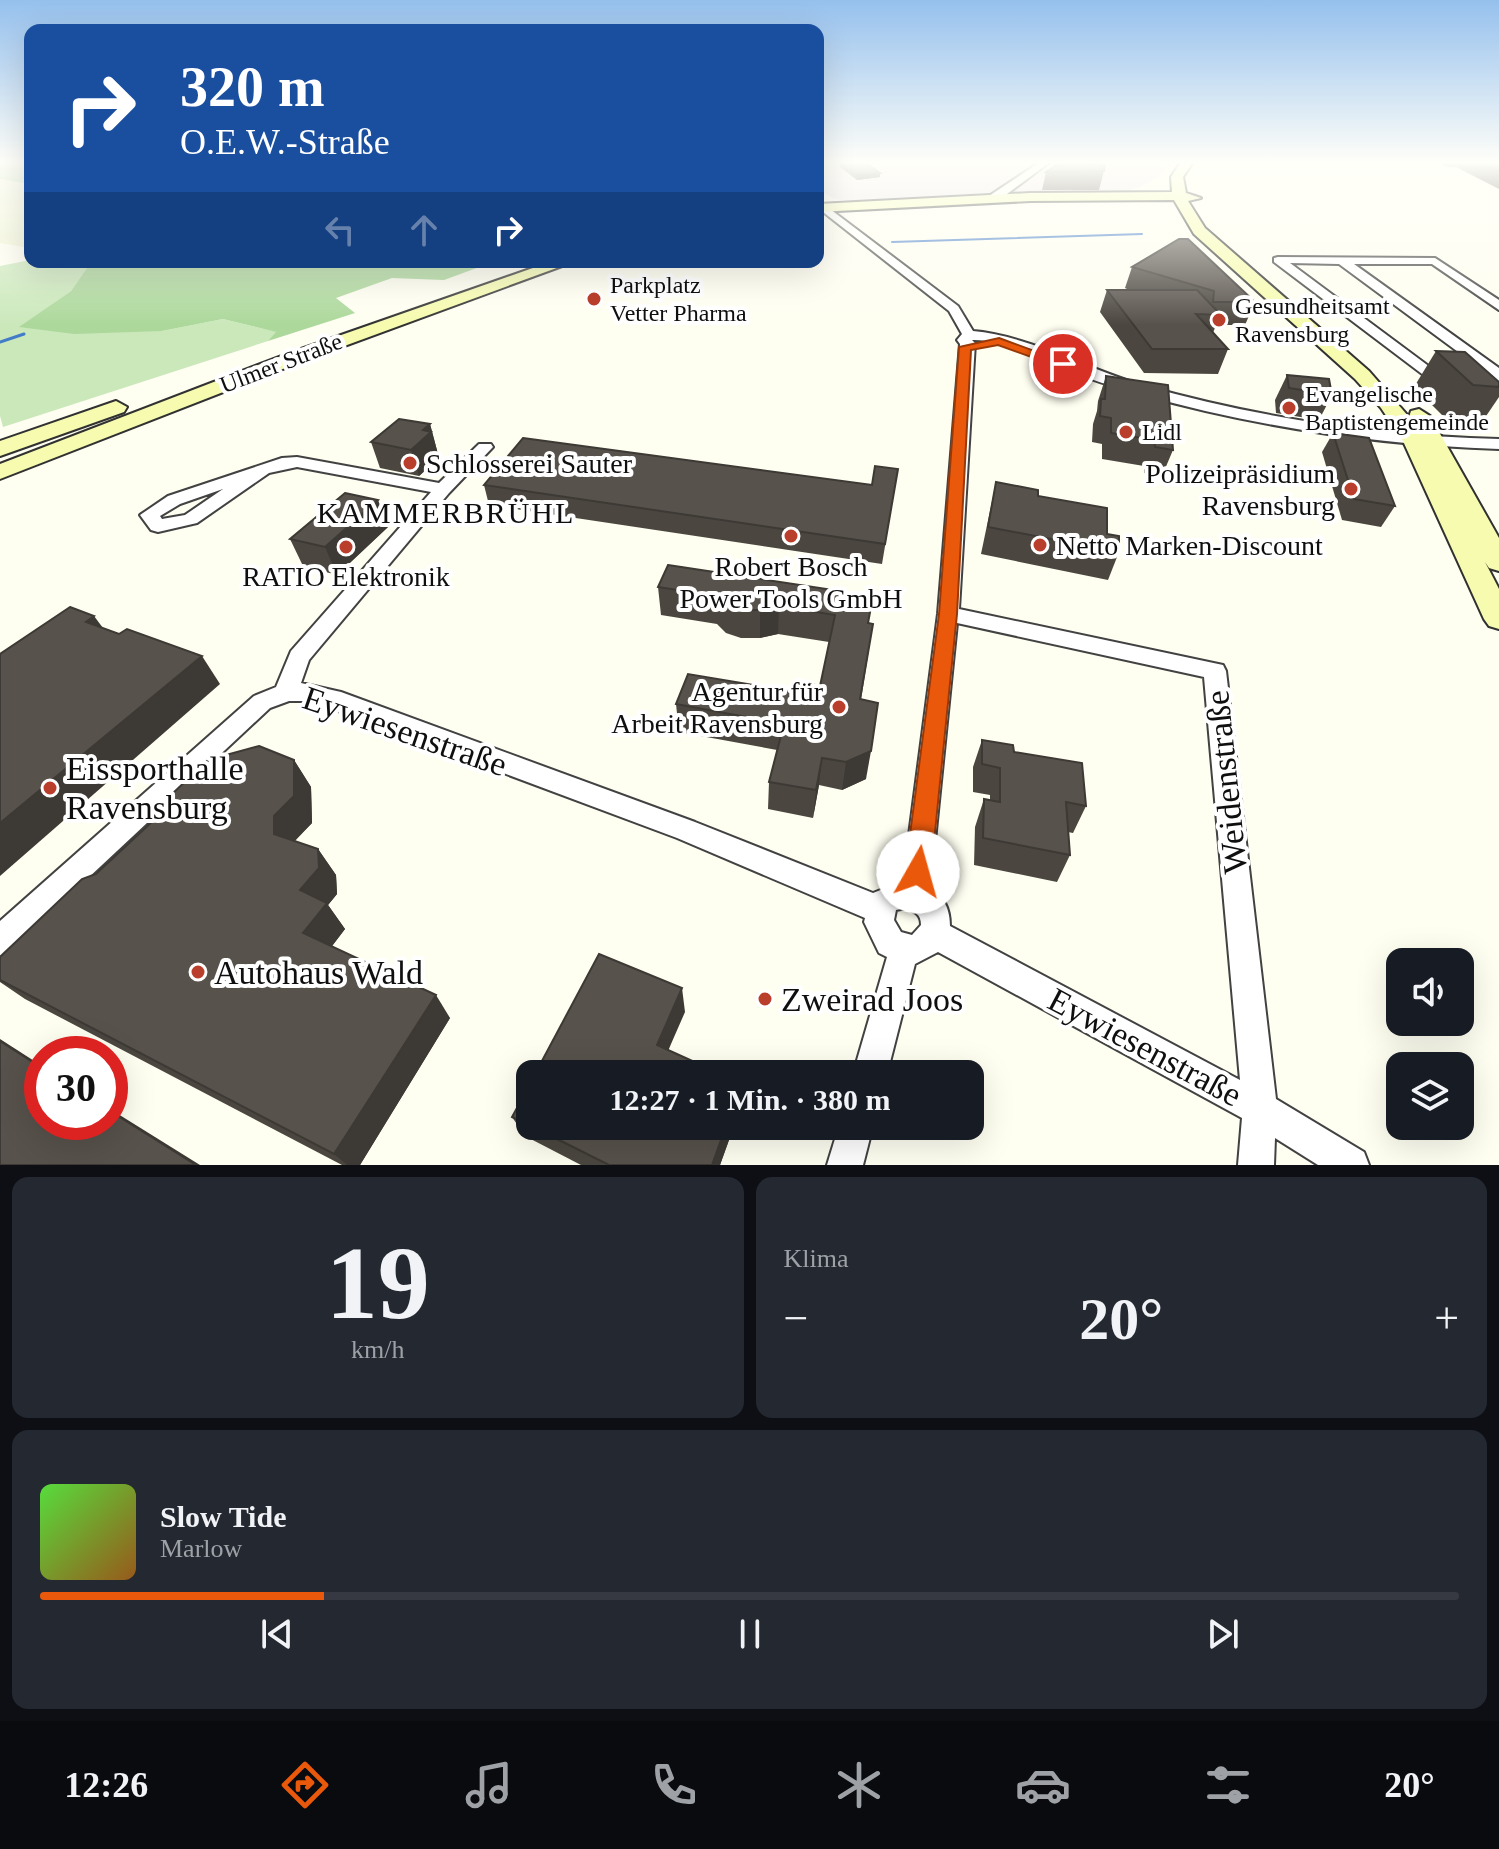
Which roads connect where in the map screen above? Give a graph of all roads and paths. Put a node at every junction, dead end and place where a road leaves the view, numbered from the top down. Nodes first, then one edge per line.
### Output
1 (835, 216) edge
2 (1201, 216) edge
3 (1341, 260) junction
4 (519, 268) edge
5 (548, 268) edge
6 (1499, 306) edge
7 (977, 340) junction
8 (1499, 378) edge
9 (1425, 442) junction
10 (1499, 444) edge
11 (485, 447) dead end
12 (2, 462) edge
13 (263, 469) junction
14 (443, 489) junction
15 (1499, 562) edge
16 (948, 614) junction
17 (1499, 619) edge
18 (286, 691) junction
19 (915, 896) junction
20 (880, 910) junction
21 (935, 934) junction
22 (0, 941) edge
23 (904, 950) junction
24 (874, 1060) edge
25 (1260, 1109) junction
26 (852, 1140) edge
27 (845, 1165) edge
28 (1256, 1165) edge
29 (1351, 1165) edge

1 - 7 street
2 - 9 main road
3 - 6 street
3 - 8 street
3 - 8 street
4 - 12 main road, Ulmer Straße
5 - 12 main road, Ulmer Straße
7 - 9 street
7 - 16 street
9 - 10 street
9 - 15 main road
9 - 17 main road
11 - 14 street
13 - 13 street
13 - 14 street
14 - 18 street
16 - 19 street
16 - 25 street, Weidenstraße
18 - 20 street, Eywiesenstraße
18 - 22 street, Eywiesenstraße
19 - 20 street
19 - 21 street
20 - 23 street
21 - 23 street
21 - 25 street, Eywiesenstraße
23 - 24 street
25 - 28 street, Weidenstraße
25 - 29 street, Eywiesenstraße
26 - 27 street

